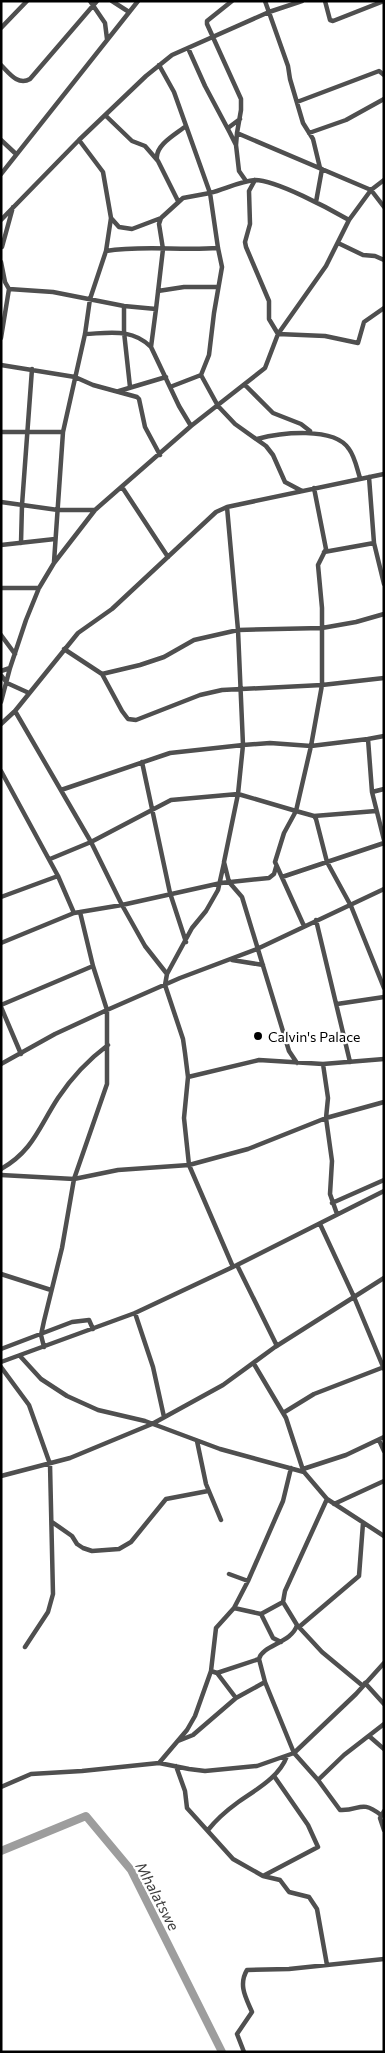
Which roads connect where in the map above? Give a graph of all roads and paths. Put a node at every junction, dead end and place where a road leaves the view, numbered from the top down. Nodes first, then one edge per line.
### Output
1 (27, 1) edge
2 (90, 1) edge
3 (112, 1) edge
4 (138, 1) edge
5 (232, 1) edge
6 (265, 1) edge
7 (302, 1) edge
8 (325, 1) edge
9 (384, 2) edge
10 (95, 4) edge
11 (129, 12) junction
12 (269, 12) junction
13 (1, 28) edge
14 (107, 39) junction
15 (212, 39) junction
16 (188, 48) junction
17 (1, 65) edge
18 (159, 65) junction
19 (384, 75) edge
20 (384, 99) edge
21 (297, 102) junction
22 (105, 115) junction
23 (240, 119) junction
24 (186, 126) junction
25 (228, 128) junction
26 (237, 133) junction
27 (309, 133) junction
28 (1, 140) edge
29 (79, 140) junction
30 (236, 145) junction
31 (16, 154) junction
32 (158, 162) junction
33 (321, 169) junction
34 (1, 174) edge
35 (255, 180) junction
36 (384, 180) edge
37 (244, 182) junction
38 (371, 190) junction
39 (249, 191) junction
40 (210, 193) junction
41 (178, 201) junction
42 (316, 202) junction
43 (13, 207) junction
44 (384, 207) edge
45 (111, 218) junction
46 (161, 218) junction
47 (1, 220) edge
48 (349, 220) junction
49 (1, 243) edge
50 (338, 243) junction
51 (2, 247) edge
52 (218, 248) junction
53 (163, 250) junction
54 (106, 251) junction
55 (1, 252) edge
56 (384, 260) edge
57 (1, 262) edge
58 (218, 287) junction
59 (9, 289) junction
60 (158, 291) junction
61 (90, 299) junction
62 (124, 306) junction
63 (384, 308) edge
64 (156, 309) junction
65 (124, 332) junction
66 (85, 334) junction
67 (278, 334) junction
68 (1, 338) edge
69 (151, 347) junction
70 (1, 365) edge
71 (32, 369) junction
72 (201, 375) junction
73 (75, 377) junction
74 (166, 377) junction
75 (245, 385) junction
76 (130, 387) junction
77 (170, 387) junction
78 (117, 391) junction
79 (218, 406) junction
80 (191, 426) junction
81 (28, 431) junction
82 (1, 432) edge
83 (63, 432) junction
84 (310, 432) junction
85 (257, 439) junction
86 (160, 455) junction
87 (384, 474) edge
88 (369, 477) junction
89 (360, 478) junction
90 (122, 487) junction
91 (314, 488) junction
92 (302, 491) junction
93 (1, 502) edge
94 (22, 505) junction
95 (227, 507) junction
96 (58, 510) junction
97 (95, 510) junction
98 (55, 539) junction
99 (21, 543) junction
100 (374, 543) junction
101 (1, 545) edge
102 (324, 552) junction
103 (168, 557) junction
104 (54, 563) junction
105 (384, 584) edge
106 (1, 588) edge
107 (39, 588) junction
108 (384, 614) edge
109 (322, 628) junction
110 (238, 630) junction
111 (1, 635) edge
112 (64, 649) junction
113 (14, 654) junction
114 (10, 668) junction
115 (1, 671) edge
116 (102, 674) junction
117 (1, 675) edge
118 (384, 678) edge
119 (7, 683) junction
120 (322, 685) junction
121 (241, 688) junction
122 (29, 693) junction
123 (1, 702) edge
124 (14, 711) junction
125 (1, 724) edge
126 (384, 736) edge
127 (368, 739) junction
128 (243, 745) junction
129 (311, 746) junction
130 (142, 762) junction
131 (1, 771) edge
132 (384, 789) edge
133 (62, 790) junction
134 (372, 792) junction
135 (238, 794) junction
136 (152, 808) junction
137 (296, 811) junction
138 (376, 811) junction
139 (314, 816) junction
140 (91, 842) junction
141 (384, 842) edge
142 (50, 859) junction
143 (224, 862) junction
144 (328, 862) junction
145 (276, 867) junction
146 (58, 876) junction
147 (282, 877) junction
148 (229, 882) junction
149 (221, 883) junction
150 (384, 889) edge
151 (170, 893) junction
152 (1, 897) edge
153 (122, 904) junction
154 (351, 906) junction
155 (77, 913) junction
156 (316, 920) junction
157 (304, 926) junction
158 (186, 942) junction
159 (1, 943) edge
160 (257, 950) junction
161 (230, 959) junction
162 (263, 965) junction
163 (93, 966) junction
164 (167, 974) junction
165 (165, 985) junction
166 (384, 988) edge
167 (384, 997) edge
168 (337, 1004) junction
169 (1, 1006) edge
170 (107, 1010) junction
171 (108, 1044) junction
172 (21, 1054) junction
173 (384, 1059) edge
174 (350, 1062) junction
175 (297, 1063) junction
176 (1, 1064) edge
177 (323, 1064) junction
178 (188, 1077) junction
179 (384, 1102) edge
180 (326, 1118) junction
181 (189, 1165) junction
182 (1, 1169) edge
183 (1, 1175) edge
184 (74, 1179) junction
185 (384, 1180) edge
186 (384, 1191) edge
187 (332, 1202) junction
188 (337, 1214) junction
189 (320, 1224) junction
190 (235, 1266) junction
191 (1, 1274) edge
192 (384, 1278) edge
193 (51, 1290) junction
194 (354, 1297) junction
195 (134, 1313) junction
196 (93, 1329) junction
197 (42, 1333) junction
198 (277, 1346) junction
199 (44, 1347) junction
200 (1, 1349) edge
201 (20, 1356) junction
202 (1, 1362) edge
203 (254, 1364) junction
204 (1, 1366) edge
205 (384, 1368) edge
206 (284, 1413) junction
207 (164, 1417) junction
208 (152, 1424) junction
209 (384, 1437) edge
210 (378, 1440) junction
211 (197, 1441) junction
212 (384, 1451) edge
213 (50, 1464) junction
214 (292, 1468) junction
215 (303, 1470) junction
216 (1, 1476) edge
217 (384, 1481) edge
218 (208, 1491) junction
219 (327, 1499) junction
220 (334, 1504) junction
221 (221, 1520) dead end
222 (52, 1522) junction
223 (363, 1523) junction
224 (384, 1536) edge
225 (229, 1574) dead end
226 (248, 1581) junction
227 (283, 1602) junction
228 (234, 1608) junction
229 (261, 1614) junction
230 (298, 1626) junction
231 (282, 1642) junction
232 (26, 1647) dead end
233 (259, 1659) junction
234 (384, 1663) edge
235 (211, 1671) junction
236 (217, 1673) junction
237 (265, 1682) junction
238 (364, 1685) junction
239 (236, 1698) junction
240 (384, 1704) edge
241 (384, 1724) edge
242 (369, 1736) junction
243 (178, 1741) junction
244 (384, 1750) edge
245 (294, 1753) junction
246 (287, 1756) junction
247 (159, 1763) junction
248 (176, 1766) junction
249 (274, 1776) junction
250 (318, 1780) junction
251 (1, 1787) edge
252 (382, 1813) edge
253 (208, 1830) junction
254 (384, 1830) edge
255 (263, 1876) junction
256 (384, 1959) edge
257 (327, 1965) junction
258 (244, 2052) edge

1 - 13 street
2 - 10 street
3 - 11 street
4 - 11 street
5 - 15 street
6 - 12 street
7 - 12 street
8 - 9 street
10 - 14 street
10 - 17 street
11 - 14 street
12 - 15 street
12 - 21 street
14 - 31 street
15 - 16 street
15 - 23 street
16 - 18 street
16 - 25 street
18 - 22 street
18 - 24 street
19 - 21 street
20 - 27 street
21 - 27 street
22 - 29 street
22 - 32 street
23 - 25 street
23 - 26 street
24 - 32 street
24 - 40 street
25 - 30 street
26 - 30 street
26 - 33 street
27 - 33 street
28 - 31 street
29 - 43 street
29 - 45 street
30 - 37 street
31 - 34 street
32 - 41 street
33 - 38 street
33 - 42 street
35 - 37 street
35 - 39 street
35 - 42 street
36 - 38 street
37 - 39 street
37 - 40 street
38 - 44 street
38 - 48 street
39 - 67 street
40 - 41 street
40 - 52 street
41 - 46 street
42 - 48 street
43 - 47 street
43 - 51 street
45 - 46 street
45 - 54 street
46 - 53 street
48 - 50 street
49 - 51 street
50 - 56 street
50 - 67 street
51 - 55 street
52 - 53 street
52 - 58 street
53 - 54 street
53 - 60 street
54 - 61 street
57 - 59 street
58 - 60 street
58 - 72 street
59 - 61 street
59 - 68 street
60 - 64 street
61 - 62 street
61 - 66 street
62 - 64 street
62 - 65 street
63 - 67 street
64 - 69 street
65 - 66 street
65 - 69 street
65 - 76 street
66 - 73 street
67 - 75 street
69 - 74 street
70 - 71 street
71 - 73 street
71 - 81 street
72 - 77 street
72 - 79 street
73 - 78 street
73 - 83 street
74 - 76 street
74 - 77 street
75 - 79 street
75 - 84 street
76 - 78 street
77 - 80 street
78 - 86 street
79 - 80 street
79 - 85 street
80 - 86 street
81 - 82 street
81 - 83 street
81 - 94 street
83 - 96 street
84 - 85 street
84 - 89 street
85 - 92 street
86 - 90 street
87 - 88 street
88 - 89 street
88 - 100 street
89 - 91 street
90 - 97 street
90 - 103 street
91 - 92 street
91 - 102 street
92 - 95 street
93 - 94 street
94 - 96 street
94 - 99 street
95 - 103 street
95 - 110 street
96 - 97 street
96 - 98 street
97 - 104 street
98 - 99 street
98 - 104 street
99 - 101 street
100 - 102 street
100 - 105 street
102 - 109 street
103 - 112 street
104 - 107 street
106 - 107 street
107 - 113 street
108 - 109 street
109 - 110 street
109 - 120 street
110 - 116 street
110 - 121 street
111 - 113 street
112 - 116 street
112 - 122 street
113 - 114 street
114 - 115 street
114 - 119 street
116 - 121 street
117 - 119 street
118 - 120 street
119 - 122 street
119 - 123 street
120 - 121 street
120 - 129 street
121 - 128 street
122 - 124 street
124 - 125 street
124 - 133 street
126 - 127 street
127 - 129 street
127 - 134 street
128 - 129 street
128 - 130 street
128 - 135 street
129 - 137 street
130 - 133 street
130 - 136 street
131 - 142 street
132 - 134 street
133 - 140 street
134 - 138 street
135 - 136 street
135 - 137 street
135 - 143 street
136 - 140 street
136 - 151 street
137 - 139 street
137 - 145 street
138 - 139 street
138 - 141 street
139 - 144 street
140 - 142 street
140 - 153 street
141 - 144 street
142 - 146 street
143 - 148 street
143 - 149 street
144 - 147 street
144 - 154 street
145 - 147 street
145 - 148 street
146 - 152 street
146 - 155 street
147 - 157 street
148 - 149 street
148 - 160 street
149 - 151 street
149 - 158 street
150 - 154 street
151 - 153 street
151 - 158 street
153 - 155 street
153 - 164 street
154 - 156 street
154 - 166 street
155 - 159 street
155 - 163 street
156 - 157 street
156 - 168 street
157 - 160 street
158 - 164 street
160 - 161 street
160 - 162 street
161 - 162 street
161 - 165 street
162 - 175 street
163 - 169 street
163 - 170 street
164 - 165 street
165 - 170 street
165 - 178 street
167 - 168 street
168 - 174 street
169 - 172 street
170 - 171 street
170 - 172 street
171 - 182 street
171 - 184 street
172 - 176 street
173 - 174 street
174 - 177 street
175 - 177 street
175 - 178 street
177 - 180 street
178 - 181 street
179 - 180 street
180 - 181 street
180 - 187 street
181 - 184 street
181 - 190 street
183 - 184 street
184 - 193 street
185 - 187 street
186 - 188 street
187 - 188 street
188 - 189 street
189 - 190 street
189 - 194 street
190 - 195 street
190 - 198 street
191 - 193 street
192 - 194 street
193 - 197 street
194 - 198 street
194 - 205 street
195 - 196 street
195 - 207 street
196 - 197 street
196 - 199 street
197 - 199 street
197 - 200 street
198 - 203 street
199 - 201 street
201 - 202 street
201 - 208 street
203 - 206 street
203 - 207 street
204 - 213 street
205 - 206 street
206 - 215 street
207 - 208 street
208 - 211 street
208 - 213 street
209 - 210 street
210 - 212 street
210 - 215 street
211 - 214 street
211 - 218 street
213 - 216 street
213 - 222 street
214 - 215 street
214 - 226 street
215 - 219 street
217 - 220 street
218 - 221 street
218 - 222 street
219 - 220 street
219 - 227 street
220 - 223 street
222 - 232 street
223 - 224 street
223 - 230 street
225 - 226 street
226 - 228 street
227 - 229 street
227 - 230 street
228 - 229 street
228 - 235 street
229 - 231 street
230 - 231 street
230 - 238 street
231 - 233 street
233 - 236 street
233 - 237 street
234 - 238 street
235 - 236 street
235 - 243 street
236 - 239 street
237 - 239 street
237 - 245 street
238 - 240 street
238 - 245 street
239 - 243 street
241 - 242 street
242 - 244 street
242 - 250 street
243 - 247 street
245 - 246 street
245 - 250 street
246 - 248 street
246 - 249 street
247 - 248 street
247 - 251 street
248 - 253 street
249 - 253 street
249 - 255 street
250 - 252 street
252 - 254 street
253 - 255 street
255 - 257 street
256 - 257 street
257 - 258 street

